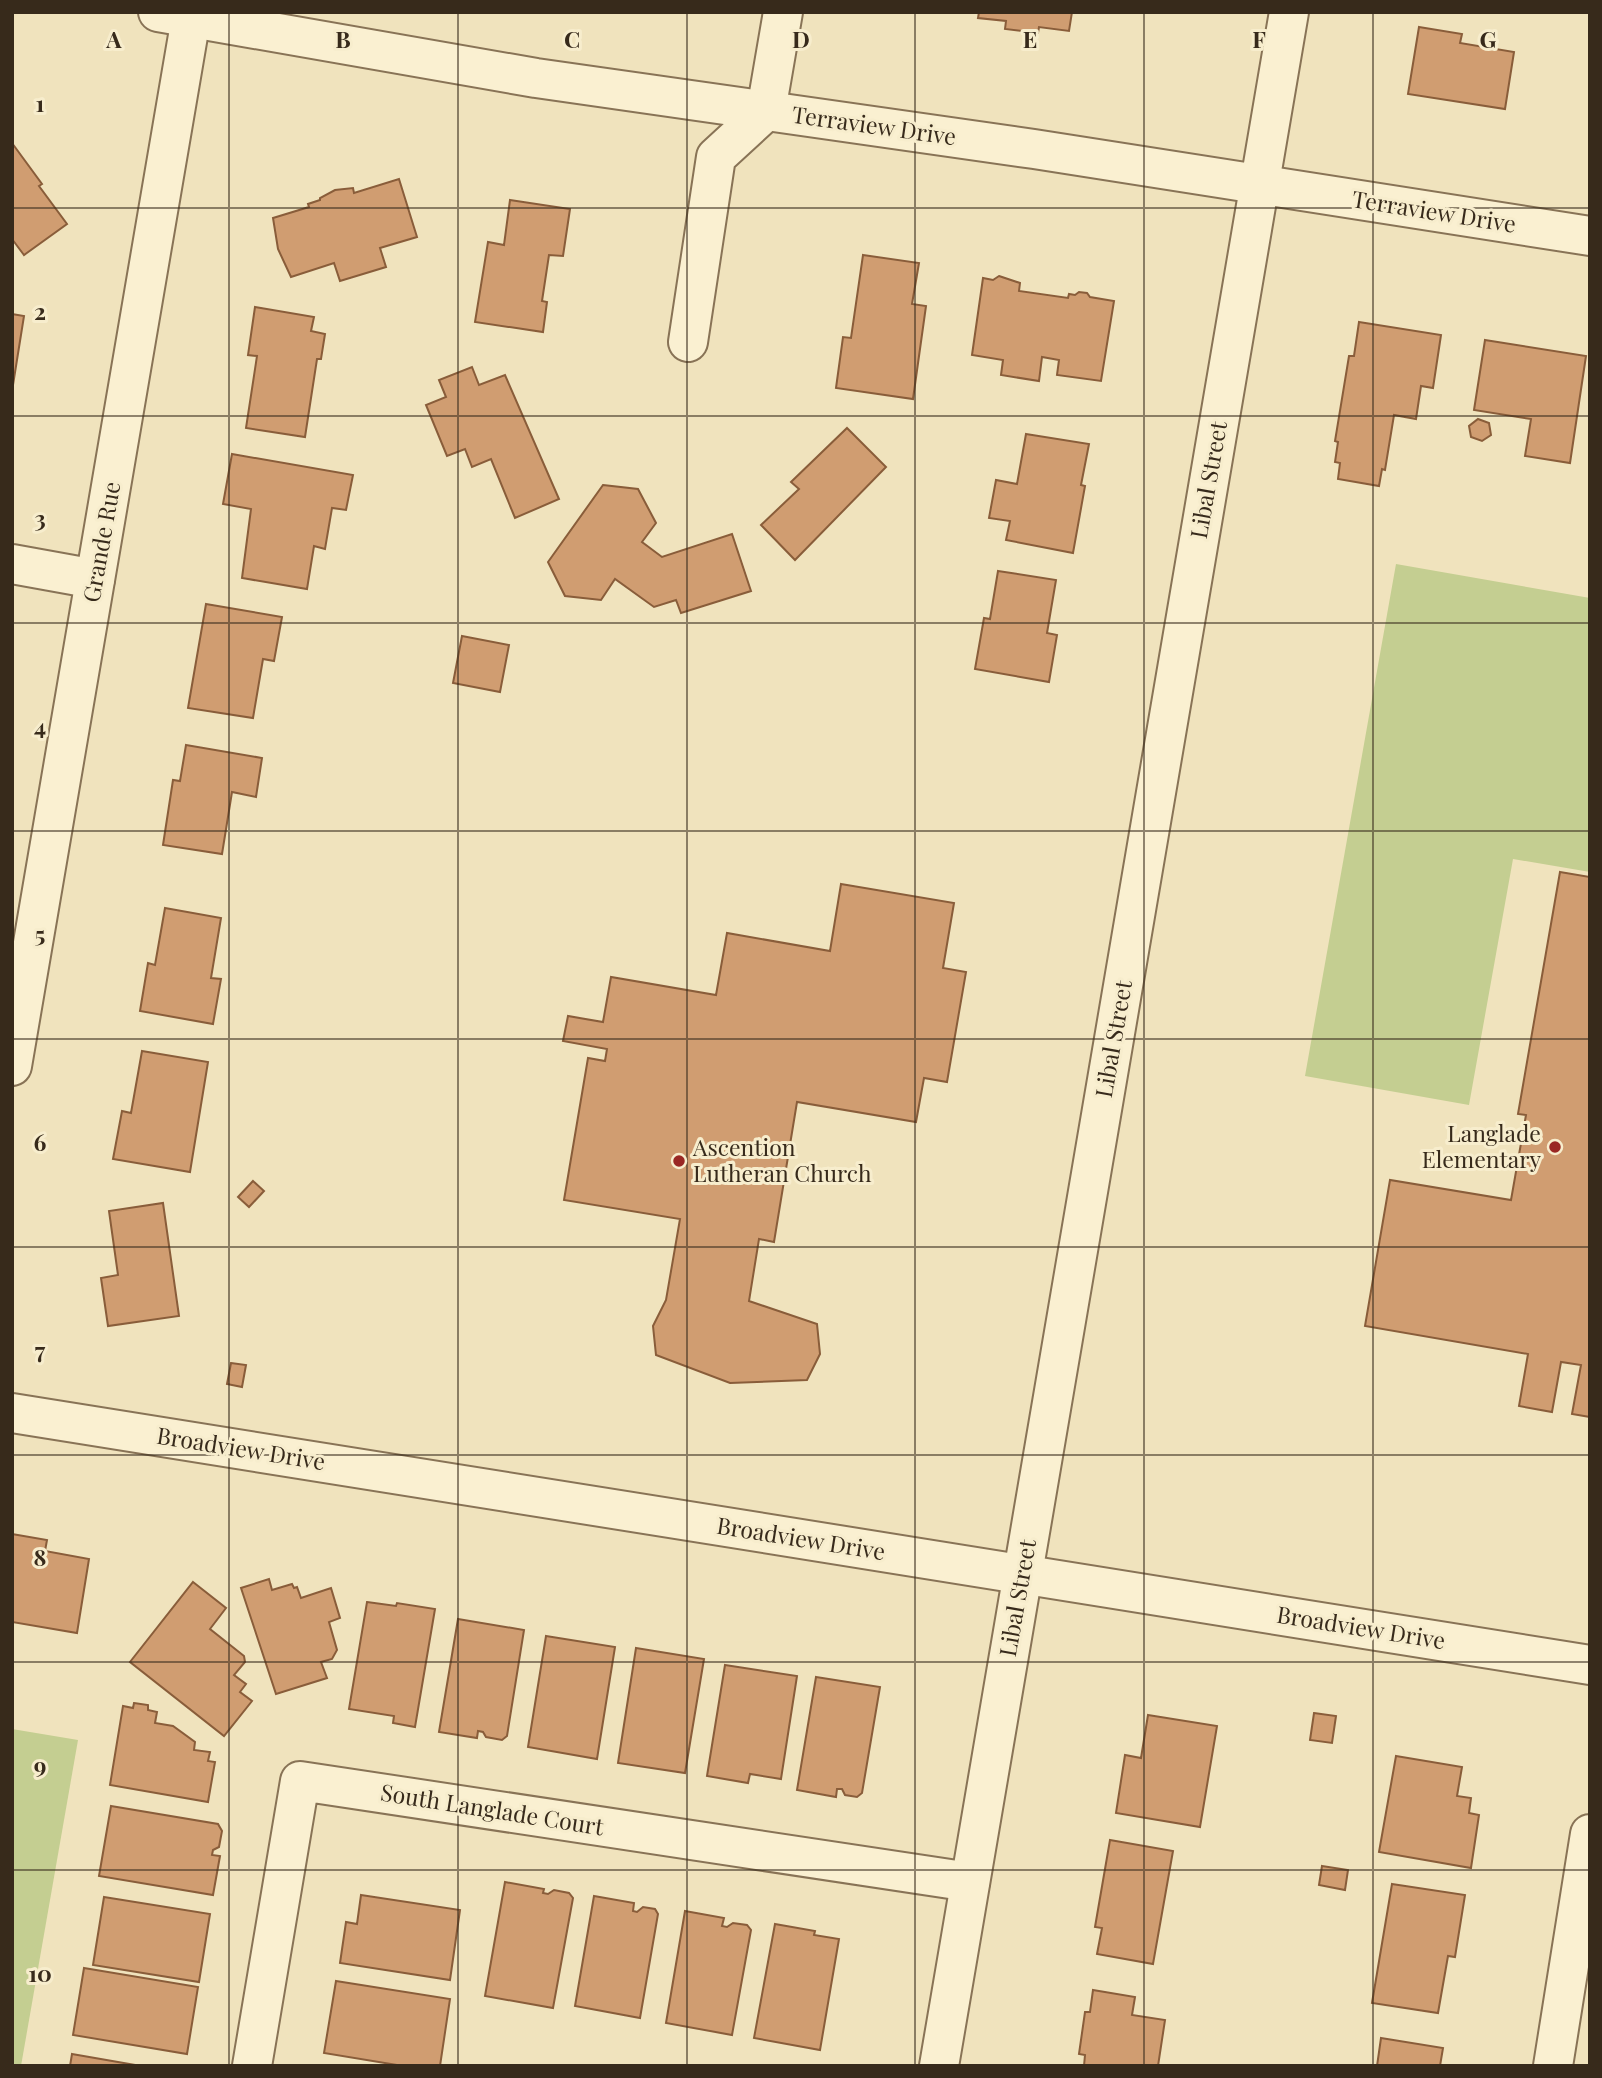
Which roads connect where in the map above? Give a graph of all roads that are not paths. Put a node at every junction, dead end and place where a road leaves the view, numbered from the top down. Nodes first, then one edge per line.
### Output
1 (783, 12) edge
2 (1289, 12) edge
3 (175, 15) edge
4 (766, 111) junction
5 (1259, 185) junction
6 (1590, 236) edge
7 (688, 342) dead end
8 (12, 564) edge
9 (95, 579) junction
10 (12, 1066) edge
11 (12, 1413) edge
12 (1023, 1574) junction
13 (1590, 1665) edge
14 (1590, 1834) edge
15 (970, 1882) junction
16 (252, 2066) edge
17 (939, 2066) edge
18 (1553, 2066) edge

1 - 4 street
2 - 5 street, Libal Street
3 - 4 street, Terraview Drive
3 - 9 street, Grande Rue
4 - 5 street, Terraview Drive
4 - 7 street
5 - 6 street, Terraview Drive
5 - 12 street, Libal Street
8 - 9 street
9 - 10 street, Grande Rue
11 - 12 street, Broadview Drive
12 - 13 street, Broadview Drive
12 - 15 street, Libal Street
14 - 18 street
15 - 16 street, South Langlade Court
15 - 17 street, Libal Street

